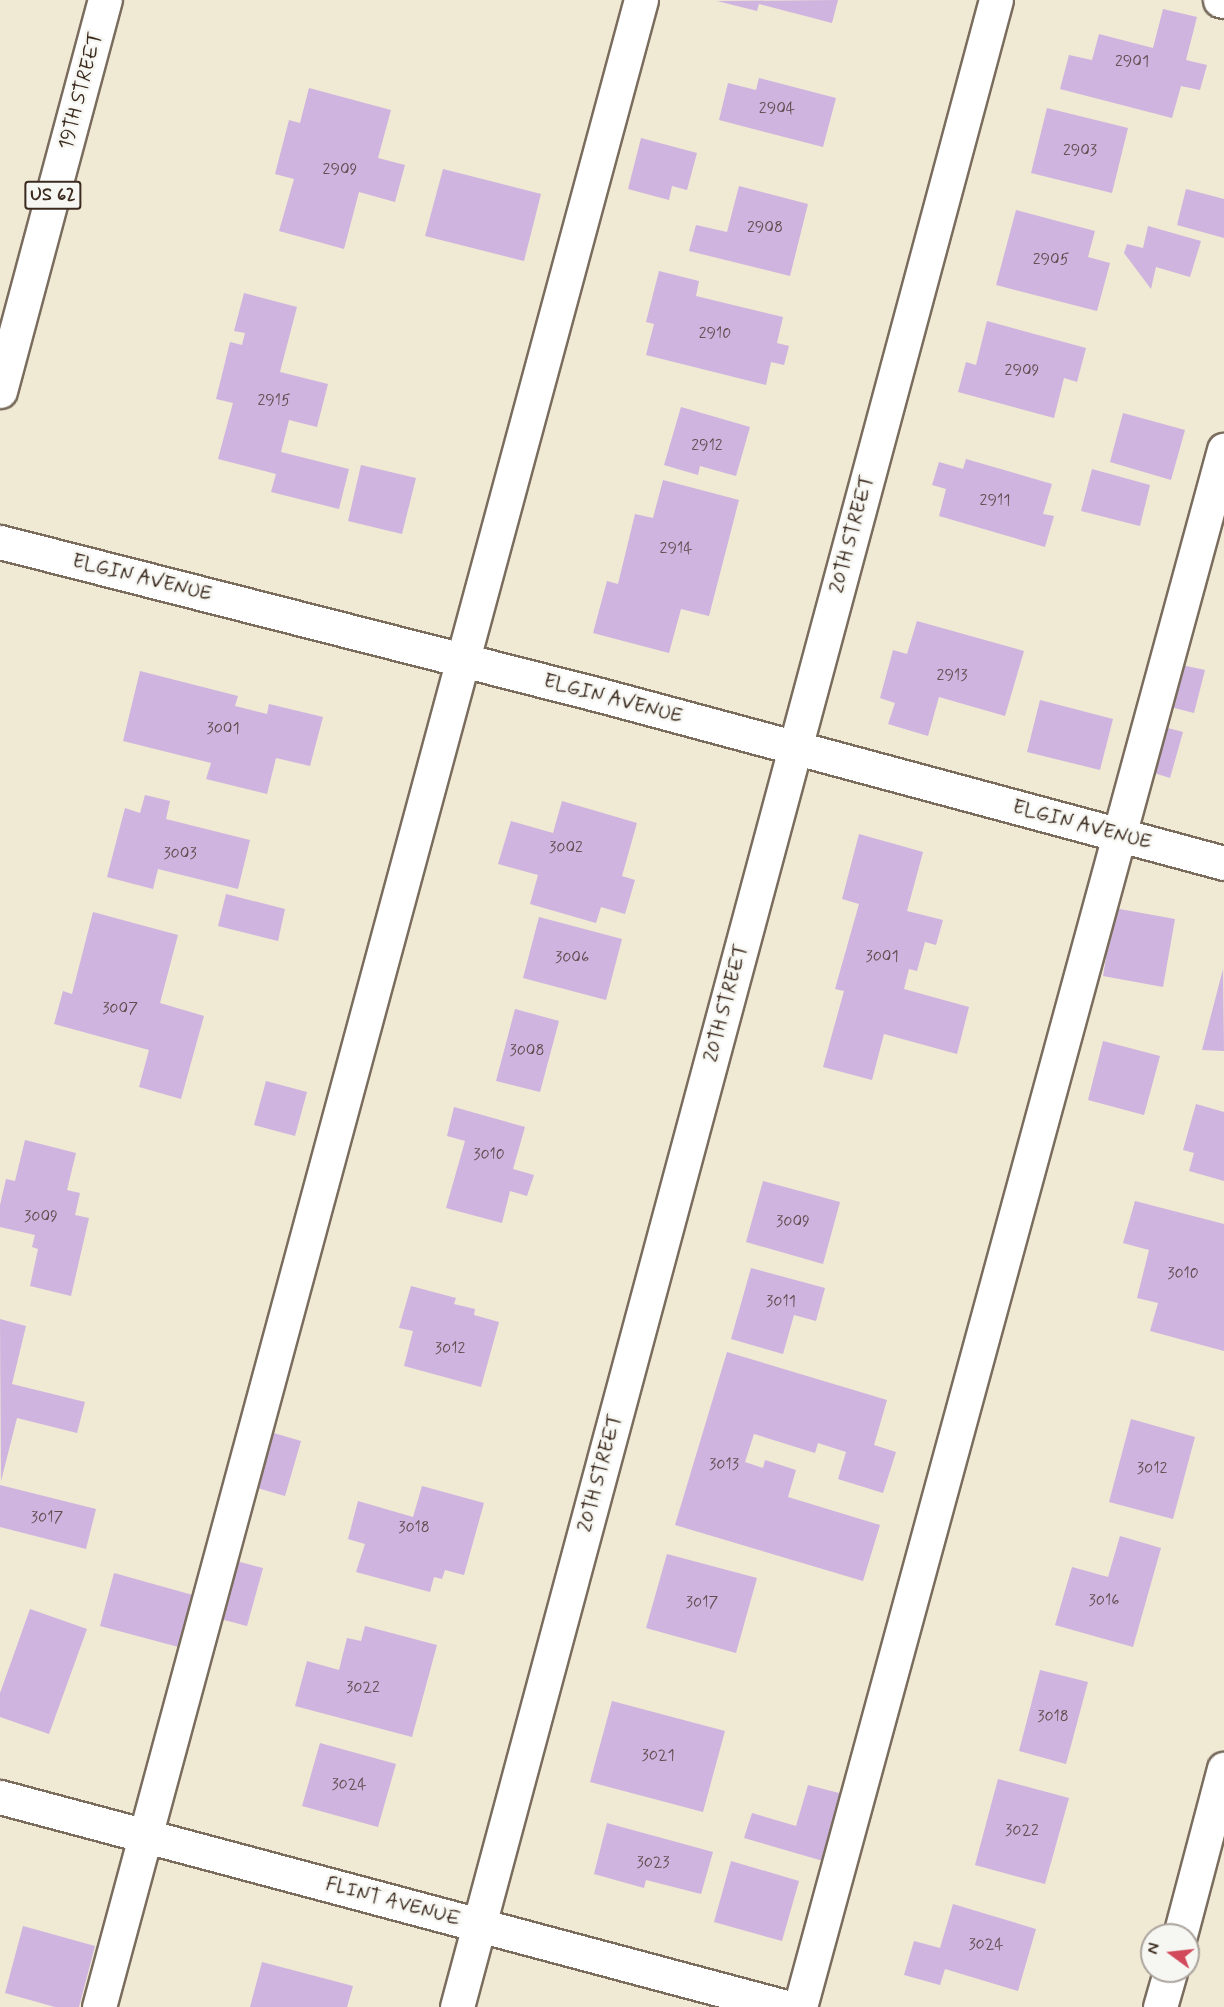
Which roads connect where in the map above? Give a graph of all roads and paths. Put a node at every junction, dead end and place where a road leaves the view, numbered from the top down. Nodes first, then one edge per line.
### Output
1 (105, 0) edge
2 (641, 0) edge
3 (996, 0) edge
4 (0, 391) edge
5 (1224, 450) edge
6 (0, 542) edge
7 (464, 661) junction
8 (795, 748) junction
9 (1121, 835) junction
10 (1224, 863) edge
11 (1224, 1769) edge
12 (0, 1797) edge
13 (143, 1835) junction
14 (1183, 1923) edge
15 (479, 1925) junction
16 (1167, 1983) edge
17 (99, 2007) edge
18 (457, 2007) edge
19 (786, 2007) edge
20 (800, 2007) edge
21 (1160, 2007) edge

1 - 4 street, 19TH STREET / US 62
2 - 7 street
3 - 8 street, 20TH STREET
5 - 9 street
6 - 7 street, ELGIN AVENUE
7 - 8 street, ELGIN AVENUE
7 - 13 street
8 - 9 street, ELGIN AVENUE
8 - 15 street, 20TH STREET
9 - 10 street, ELGIN AVENUE
9 - 20 street
11 - 14 street
12 - 13 street, FLINT AVENUE
13 - 15 street, FLINT AVENUE
13 - 17 street
15 - 18 street, 20TH STREET
15 - 19 street, FLINT AVENUE
16 - 21 street

